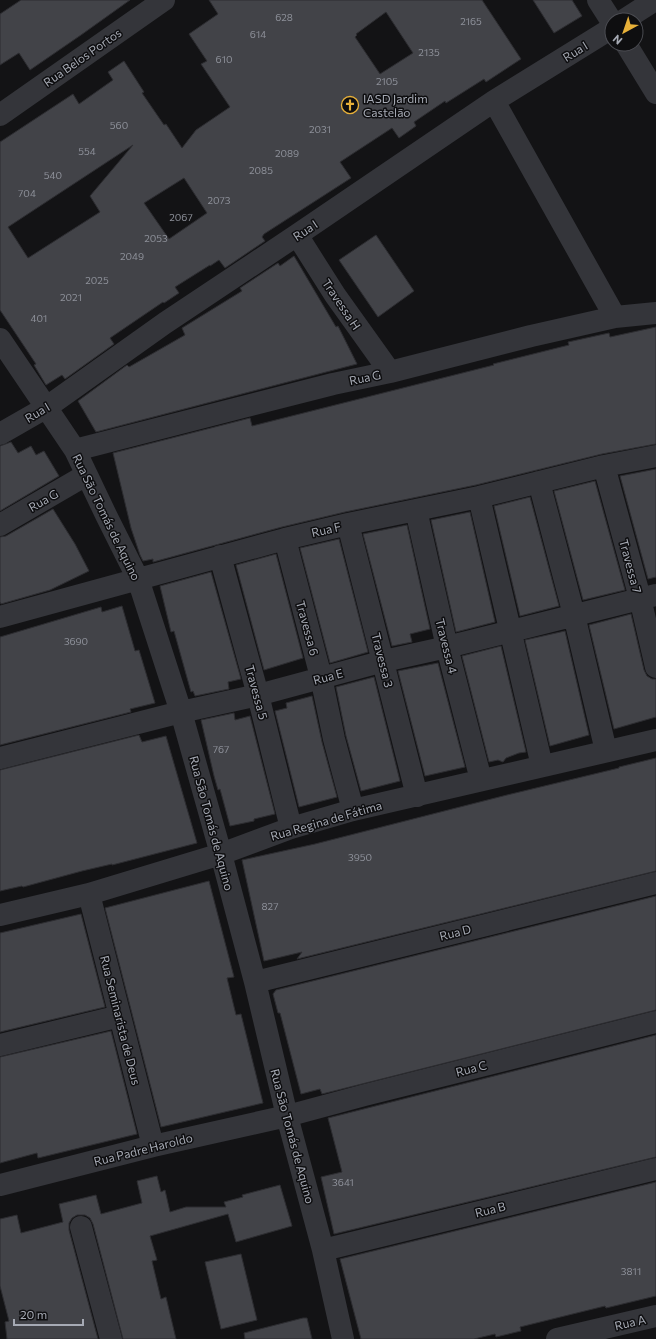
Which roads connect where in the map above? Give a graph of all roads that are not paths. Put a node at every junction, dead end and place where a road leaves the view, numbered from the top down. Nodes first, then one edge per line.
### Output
1 (164, 0) edge
2 (598, 0) edge
3 (655, 0) edge
4 (606, 12) edge
5 (636, 12) edge
6 (604, 33) edge
7 (631, 52) edge
8 (656, 93) edge
9 (494, 101) junction
10 (0, 115) edge
11 (297, 235) junction
12 (656, 313) edge
13 (615, 317) junction
14 (0, 339) edge
15 (390, 372) junction
16 (47, 407) junction
17 (0, 434) edge
18 (75, 450) junction
19 (656, 456) edge
20 (604, 466) junction
21 (86, 475) junction
22 (539, 482) junction
23 (479, 497) junction
24 (416, 510) junction
25 (348, 524) junction
26 (0, 525) edge
27 (285, 539) junction
28 (220, 556) junction
29 (138, 579) junction
30 (648, 596) edge
31 (574, 614) junction
32 (0, 617) edge
33 (511, 630) junction
34 (447, 647) junction
35 (384, 661) junction
36 (656, 667) edge
37 (321, 677) junction
38 (258, 695) junction
39 (181, 712) junction
40 (656, 740) edge
41 (606, 751) junction
42 (0, 758) edge
43 (542, 766) junction
44 (481, 780) junction
45 (417, 796) junction
46 (353, 810) junction
47 (291, 828) junction
48 (221, 854) junction
49 (656, 883) edge
50 (89, 894) junction
51 (0, 915) edge
52 (255, 982) junction
53 (120, 1016) junction
54 (656, 1022) edge
55 (0, 1045) edge
56 (287, 1116) junction
57 (153, 1146) junction
58 (656, 1169) edge
59 (0, 1185) edge
60 (81, 1227) dead end
61 (323, 1250) junction
62 (656, 1316) edge
63 (111, 1339) edge
64 (343, 1339) edge
65 (557, 1339) edge

1 - 10 street, Rua Belos Portos
2 - 4 street
3 - 5 street
6 - 9 street, Rua I
7 - 8 street
9 - 11 street, Rua I
9 - 13 street
11 - 15 street, Travessa H
11 - 16 street, Rua I
12 - 13 street, Rua G
13 - 15 street, Rua G
14 - 16 street, Rua São Tomás de Aquino
15 - 18 street, Rua G
16 - 17 street, Rua I
16 - 18 street, Rua São Tomás de Aquino
18 - 21 street, Rua São Tomás de Aquino
19 - 20 street, Rua F
20 - 22 street, Rua F
20 - 30 street, Travessa 7
21 - 26 street, Rua G
21 - 29 street, Rua São Tomás de Aquino
22 - 23 street, Rua F
22 - 31 street
23 - 24 street, Rua F
23 - 33 street
24 - 25 street, Rua F
24 - 34 street, Travessa 4
25 - 27 street, Rua F
25 - 35 street, Travessa 3
27 - 28 street, Rua F
27 - 37 street, Travessa 6
28 - 29 street, Rua F
28 - 38 street, Travessa 5
29 - 32 street, Rua F
29 - 39 street, Rua São Tomás de Aquino
30 - 31 street, Rua E
30 - 36 street, Travessa 7
31 - 33 street, Rua E
31 - 41 street
33 - 34 street, Rua E
33 - 43 street
34 - 35 street, Rua E
34 - 44 street, Travessa 4
35 - 37 street, Rua E
35 - 45 street, Travessa 3
37 - 38 street, Rua E
37 - 46 street, Travessa 6
38 - 39 street, Rua E
38 - 47 street, Travessa 5
39 - 42 street, Rua E
39 - 48 street, Rua São Tomás de Aquino
40 - 41 street, Rua Regina de Fátima
41 - 43 street, Rua Regina de Fátima
43 - 44 street, Rua Regina de Fátima
44 - 45 street, Rua Regina de Fátima
45 - 46 street, Rua Regina de Fátima
46 - 47 street, Rua Regina de Fátima
47 - 48 street, Rua Regina de Fátima
48 - 50 street, Rua Regina de Fátima
48 - 52 street, Rua São Tomás de Aquino
49 - 52 street, Rua D
50 - 51 street, Rua Regina de Fátima
50 - 53 street, Rua Seminarista de Deus
52 - 56 street, Rua São Tomás de Aquino
53 - 55 street
53 - 57 street, Rua Seminarista de Deus
54 - 56 street, Rua C
56 - 57 street, Rua Padre Haroldo
56 - 61 street, Rua São Tomás de Aquino
57 - 59 street, Rua Padre Haroldo
58 - 61 street, Rua B
60 - 63 street
61 - 64 street, Rua São Tomás de Aquino
62 - 65 street, Rua A

